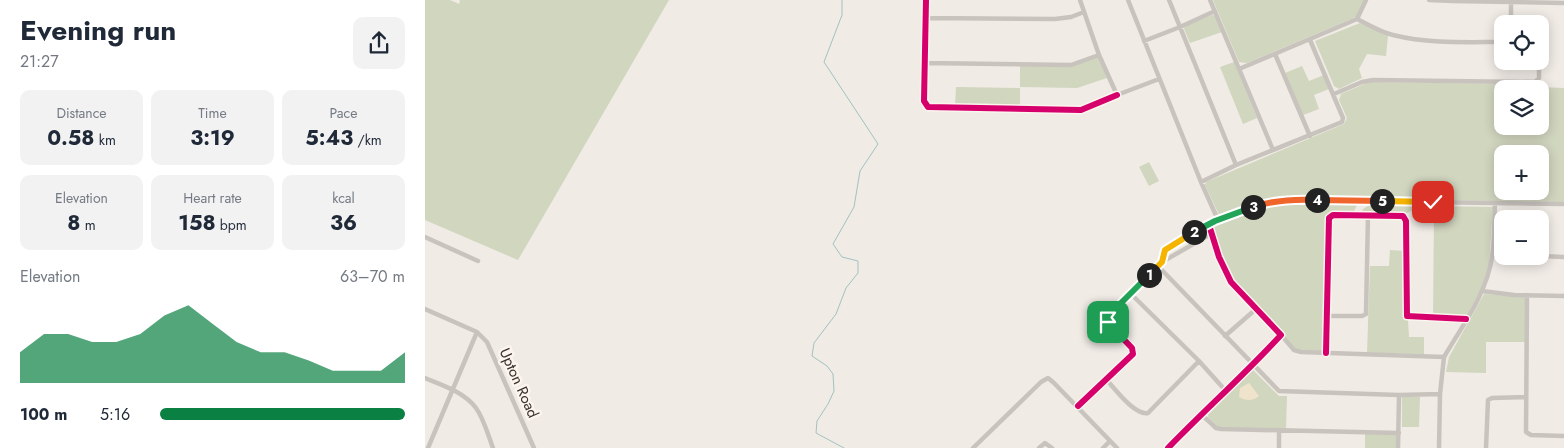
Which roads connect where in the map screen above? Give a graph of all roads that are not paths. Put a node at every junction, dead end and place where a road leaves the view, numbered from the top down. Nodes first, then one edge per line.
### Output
1 (926, 0) edge
2 (1080, 0) edge
3 (1128, 0) edge
4 (1169, 0) edge
5 (1210, 0) edge
6 (1366, 0) edge
7 (1429, 0) edge
8 (1453, 1) edge
9 (1542, 1) edge
10 (1511, 2) junction
11 (1564, 3) edge
12 (1215, 11) junction
13 (1085, 12) junction
14 (1511, 15) edge
15 (926, 18) junction
16 (1357, 19) junction
17 (1180, 27) junction
18 (1310, 40) junction
19 (1144, 41) junction
20 (1494, 42) edge
21 (1275, 54) junction
22 (1099, 55) junction
23 (925, 63) junction
24 (1239, 69) junction
25 (1539, 70) edge
26 (1159, 79) junction
27 (1334, 94) junction
28 (1117, 95) junction
29 (1310, 136) junction
30 (1273, 150) junction
31 (1236, 165) junction
32 (1201, 182) junction
33 (1495, 203) junction
34 (1564, 204) edge
35 (1368, 215) junction
36 (1218, 220) junction
37 (1209, 224) junction
38 (1211, 234) junction
39 (425, 237) edge
40 (1492, 255) joint
41 (1549, 256) edge
42 (1564, 257) edge
43 (478, 261) dead end
44 (1160, 264) junction
45 (1482, 291) junction
46 (1131, 294) junction
47 (1527, 295) junction
48 (1564, 296) edge
49 (425, 309) edge
50 (1256, 309) junction
51 (1327, 316) junction
52 (1466, 319) junction
53 (477, 332) junction
54 (1281, 335) junction
55 (1225, 336) junction
56 (1326, 353) junction
57 (1444, 357) junction
58 (1199, 362) junction
59 (1253, 365) junction
60 (425, 378) edge
61 (1106, 379) junction
62 (453, 390) junction
63 (1225, 390) junction
64 (1440, 394) junction
65 (1399, 395) junction
66 (1527, 397) junction
67 (1078, 406) junction
68 (1201, 414) junction
69 (1279, 432) junction
70 (1399, 433) junction
71 (1564, 436) edge
72 (1110, 441) junction
73 (429, 448) edge
74 (493, 448) edge
75 (534, 448) edge
76 (973, 448) edge
77 (1039, 448) edge
78 (1052, 448) edge
79 (1103, 448) edge
80 (1117, 448) edge
81 (1168, 448) edge
82 (1279, 448) edge
83 (1398, 448) edge
84 (1439, 448) edge
85 (1486, 448) edge

1 - 15 street
2 - 13 street
3 - 19 street
4 - 17 street
5 - 12 street
6 - 16 street
7 - 8 street
8 - 10 street
9 - 10 street
9 - 11 street
10 - 14 street
12 - 17 street
12 - 24 street
13 - 15 street
13 - 22 street
15 - 23 street
16 - 18 street
16 - 20 street
17 - 19 street
17 - 31 street
18 - 21 street
18 - 27 street
19 - 26 street
21 - 24 street
21 - 29 street
22 - 23 street
22 - 28 street
23 - 28 street
24 - 30 street
25 - 27 street
26 - 28 street
26 - 32 street
27 - 29 street
29 - 30 street
30 - 31 street
31 - 32 street
32 - 36 street
33 - 34 street
33 - 36 street
33 - 40 street
35 - 51 street
35 - 51 street
35 - 52 street
36 - 37 street
37 - 38 street
37 - 44 street
38 - 44 street
38 - 50 street
39 - 43 street
40 - 45 street
41 - 42 street
44 - 46 street
44 - 55 street
45 - 47 street
45 - 52 street
46 - 58 street
46 - 61 street
47 - 48 street
47 - 66 street
49 - 53 street
50 - 54 street
50 - 55 street
51 - 56 street
52 - 57 street
53 - 62 street
53 - 75 street, Upton Road
54 - 56 street
54 - 59 street
55 - 59 street
56 - 57 street
57 - 64 street
58 - 61 street
58 - 63 street
59 - 63 street
59 - 65 street
60 - 62 street
61 - 67 street
62 - 73 street
62 - 74 street
63 - 68 street
64 - 65 street
64 - 84 street
65 - 70 street
66 - 71 street
66 - 85 street
67 - 72 street
67 - 76 street
68 - 69 street
68 - 81 street
69 - 70 street
69 - 82 street
70 - 83 street
72 - 79 street
72 - 80 street
77 - 78 street

